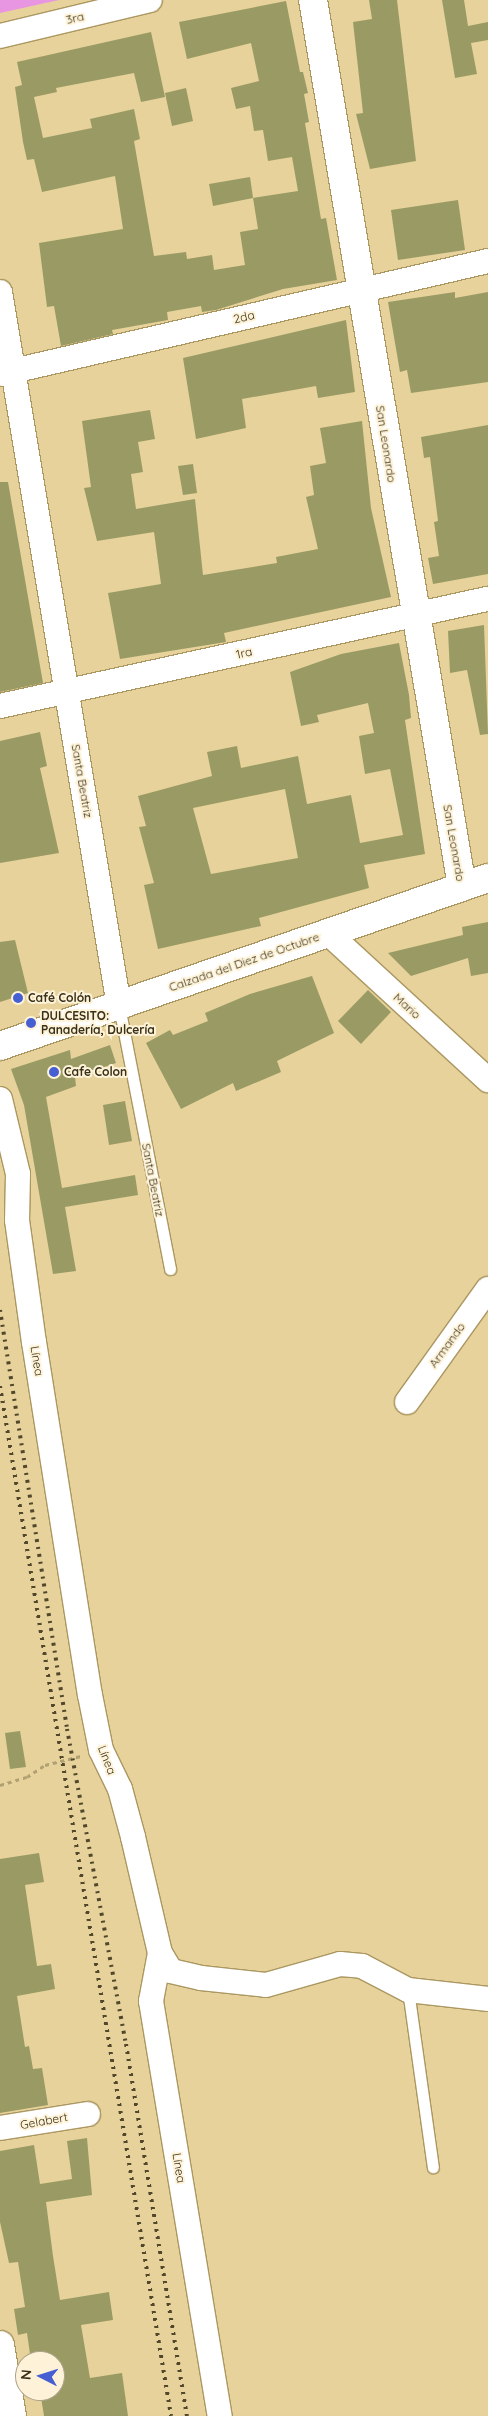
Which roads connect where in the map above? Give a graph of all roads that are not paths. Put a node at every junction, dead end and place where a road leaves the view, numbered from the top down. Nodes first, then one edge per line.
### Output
1 (150, 0) edge
2 (313, 0) edge
3 (0, 36) edge
4 (488, 261) edge
5 (360, 290) junction
6 (0, 292) edge
7 (7, 372) edge
8 (488, 599) edge
9 (415, 616) junction
10 (67, 691) junction
11 (0, 706) edge
12 (488, 878) edge
13 (462, 887) junction
14 (326, 932) junction
15 (119, 1006) junction
16 (0, 1046) edge
17 (488, 1080) edge
18 (0, 1099) edge
19 (170, 1269) dead end
20 (488, 1289) edge
21 (407, 1402) dead end
22 (160, 1953) junction
23 (408, 1990) junction
24 (488, 1999) edge
25 (88, 2114) dead end
26 (0, 2128) edge
27 (433, 2167) dead end
28 (0, 2345) edge
29 (12, 2416) edge
30 (220, 2416) edge

1 - 3 street, 3ra
2 - 5 street, San Leonardo
4 - 5 street, 2da
5 - 7 street, 2da
5 - 9 street, San Leonardo
6 - 7 street, Santa Beatriz
7 - 10 street, Santa Beatriz
8 - 9 street, 1ra
9 - 10 street, 1ra
9 - 13 street, San Leonardo
10 - 11 street, 1ra
10 - 15 street, Santa Beatriz
12 - 13 street, Calzada del Diez de Octubre
13 - 14 street, Calzada del Diez de Octubre
14 - 15 street, Calzada del Diez de Octubre
14 - 17 street, Mario
15 - 16 street, Calzada del Diez de Octubre
15 - 19 lane, Santa Beatriz
18 - 22 street, Línea
20 - 21 street, Armando
22 - 23 street
22 - 30 street, Línea
23 - 24 street
23 - 27 lane
25 - 26 street, Gelabert
28 - 29 street

